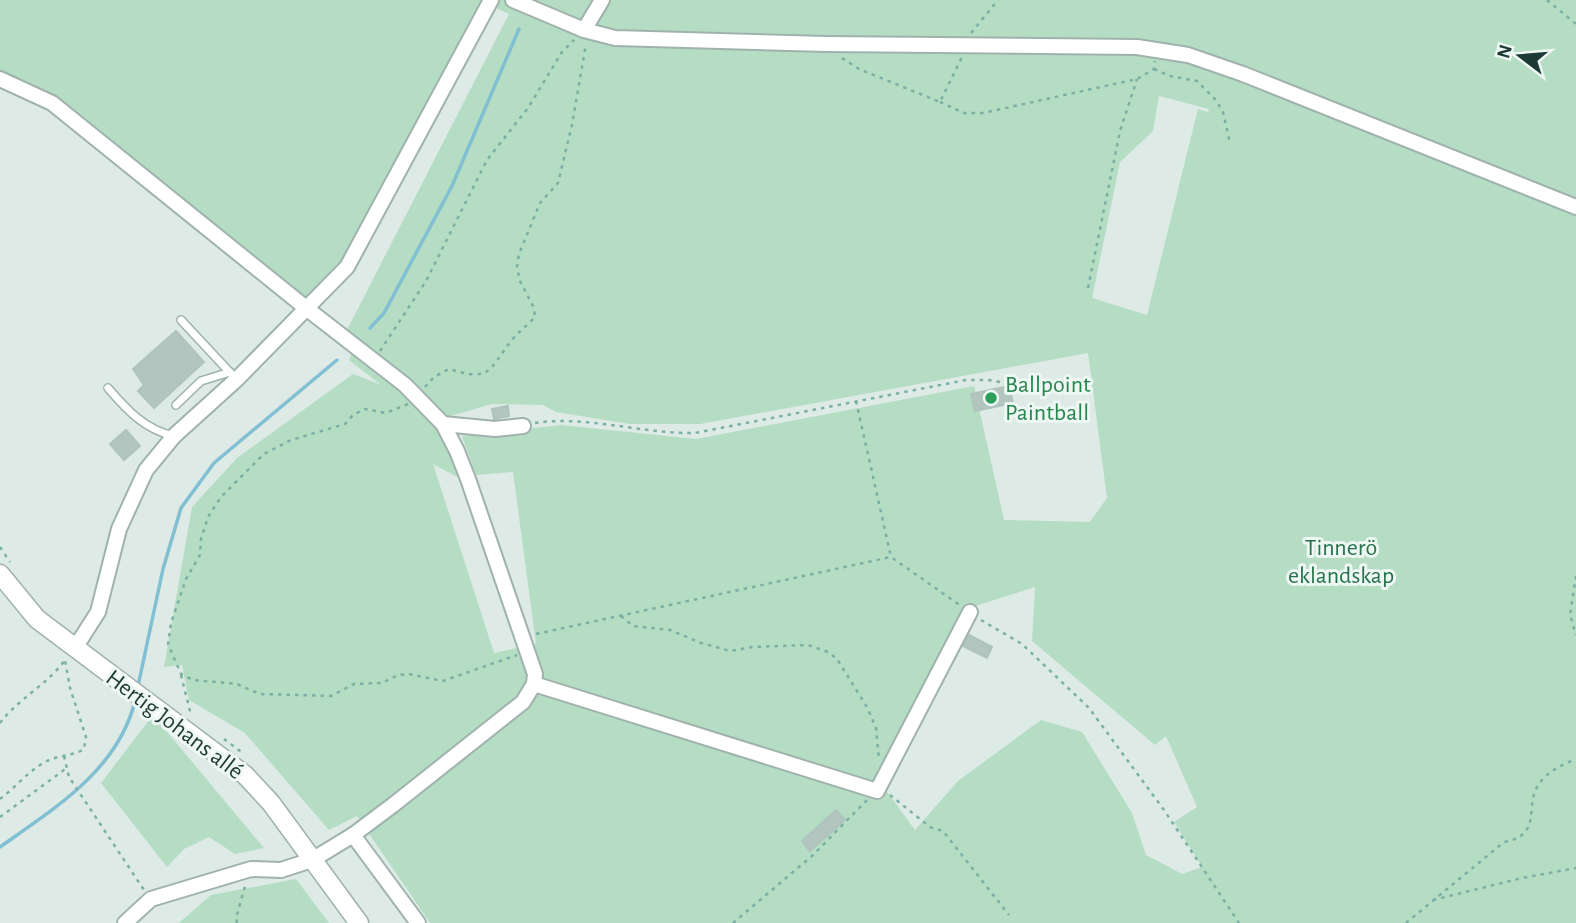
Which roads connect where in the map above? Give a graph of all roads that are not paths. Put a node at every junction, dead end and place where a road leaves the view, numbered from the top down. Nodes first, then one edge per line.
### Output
1 (491, 0) edge
2 (513, 0) edge
3 (602, 0) edge
4 (585, 30) junction
5 (0, 79) edge
6 (1576, 207) edge
7 (306, 308) junction
8 (181, 320) dead end
9 (234, 376) junction
10 (108, 388) dead end
11 (176, 405) dead end
12 (443, 424) junction
13 (523, 426) road end
14 (174, 436) junction
15 (6, 570) edge
16 (970, 612) road end
17 (70, 654) junction
18 (534, 684) junction
19 (353, 835) junction
20 (312, 860) junction
21 (125, 923) edge
22 (359, 923) edge
23 (418, 923) edge

1 - 7 street
2 - 4 street
3 - 4 street
4 - 6 street
5 - 7 street
7 - 9 street
7 - 12 street
8 - 9 lane
9 - 11 lane
9 - 14 street
10 - 14 lane
12 - 13 street
12 - 18 street
14 - 17 street
15 - 17 street, Hertig Johans allé
16 - 18 street
17 - 20 street, Hertig Johans allé
18 - 19 street
19 - 20 street
19 - 23 street
20 - 21 street
20 - 22 street, Hertig Johans allé

